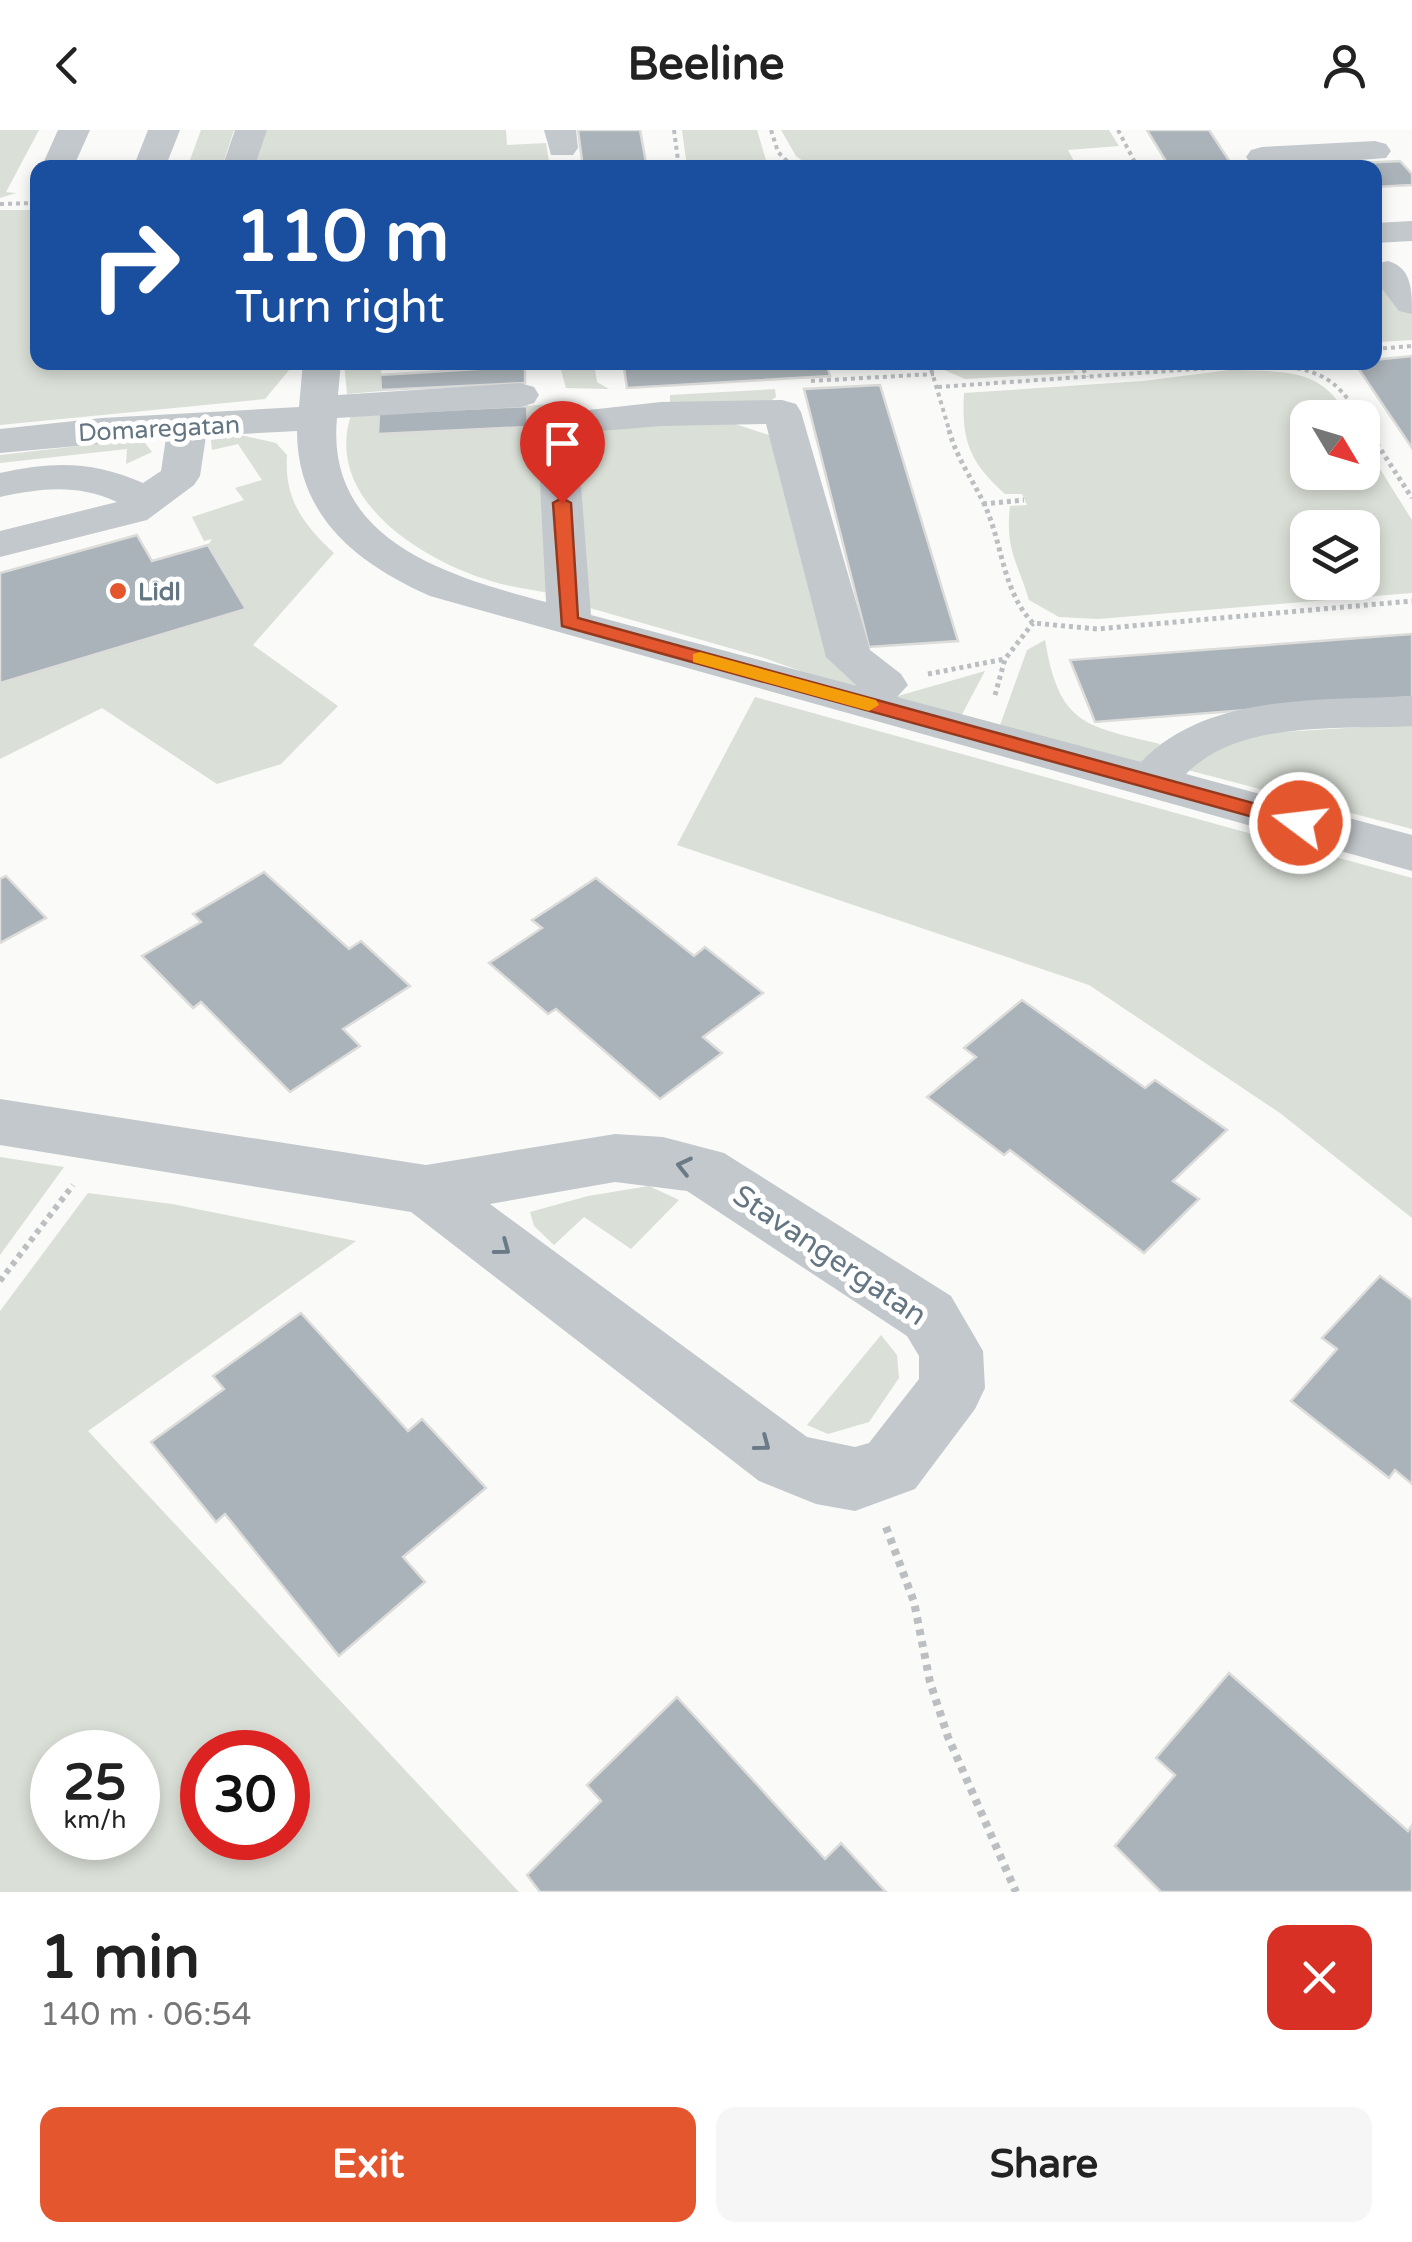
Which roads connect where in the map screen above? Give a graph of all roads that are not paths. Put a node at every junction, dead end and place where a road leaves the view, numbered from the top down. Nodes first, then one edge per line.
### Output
1 (74, 130) edge
2 (164, 130) edge
3 (251, 130) edge
4 (1243, 130) edge
5 (1390, 140) edge
6 (61, 160) edge
7 (152, 160) edge
8 (241, 160) edge
9 (1265, 160) edge
10 (1277, 160) edge
11 (1412, 230) edge
12 (1382, 232) edge
13 (1382, 265) edge
14 (1382, 274) edge
15 (1412, 275) edge
16 (1412, 303) edge
17 (321, 370) edge
18 (520, 394) dead end
19 (318, 412) junction
20 (188, 426) junction
21 (0, 441) edge
22 (0, 485) edge
23 (147, 500) junction
24 (0, 544) edge
25 (569, 622) junction
26 (832, 695) junction
27 (1412, 711) edge
28 (1150, 783) junction
29 (1412, 853) edge
30 (0, 1122) edge
31 (426, 1190) junction

1 - 6 street
2 - 7 street
3 - 8 street
4 - 9 street
5 - 10 street
11 - 12 street
13 - 15 street
14 - 16 street
17 - 19 street
18 - 19 street, Domaregatan
19 - 20 street, Domaregatan
19 - 25 street
20 - 21 street, Domaregatan
20 - 23 street
22 - 23 street
23 - 24 street
25 - 26 street
25 - 26 street
26 - 28 street
27 - 28 street
28 - 29 street
30 - 31 street, Stavangergatan
31 -> 31 street, Stavangergatan

